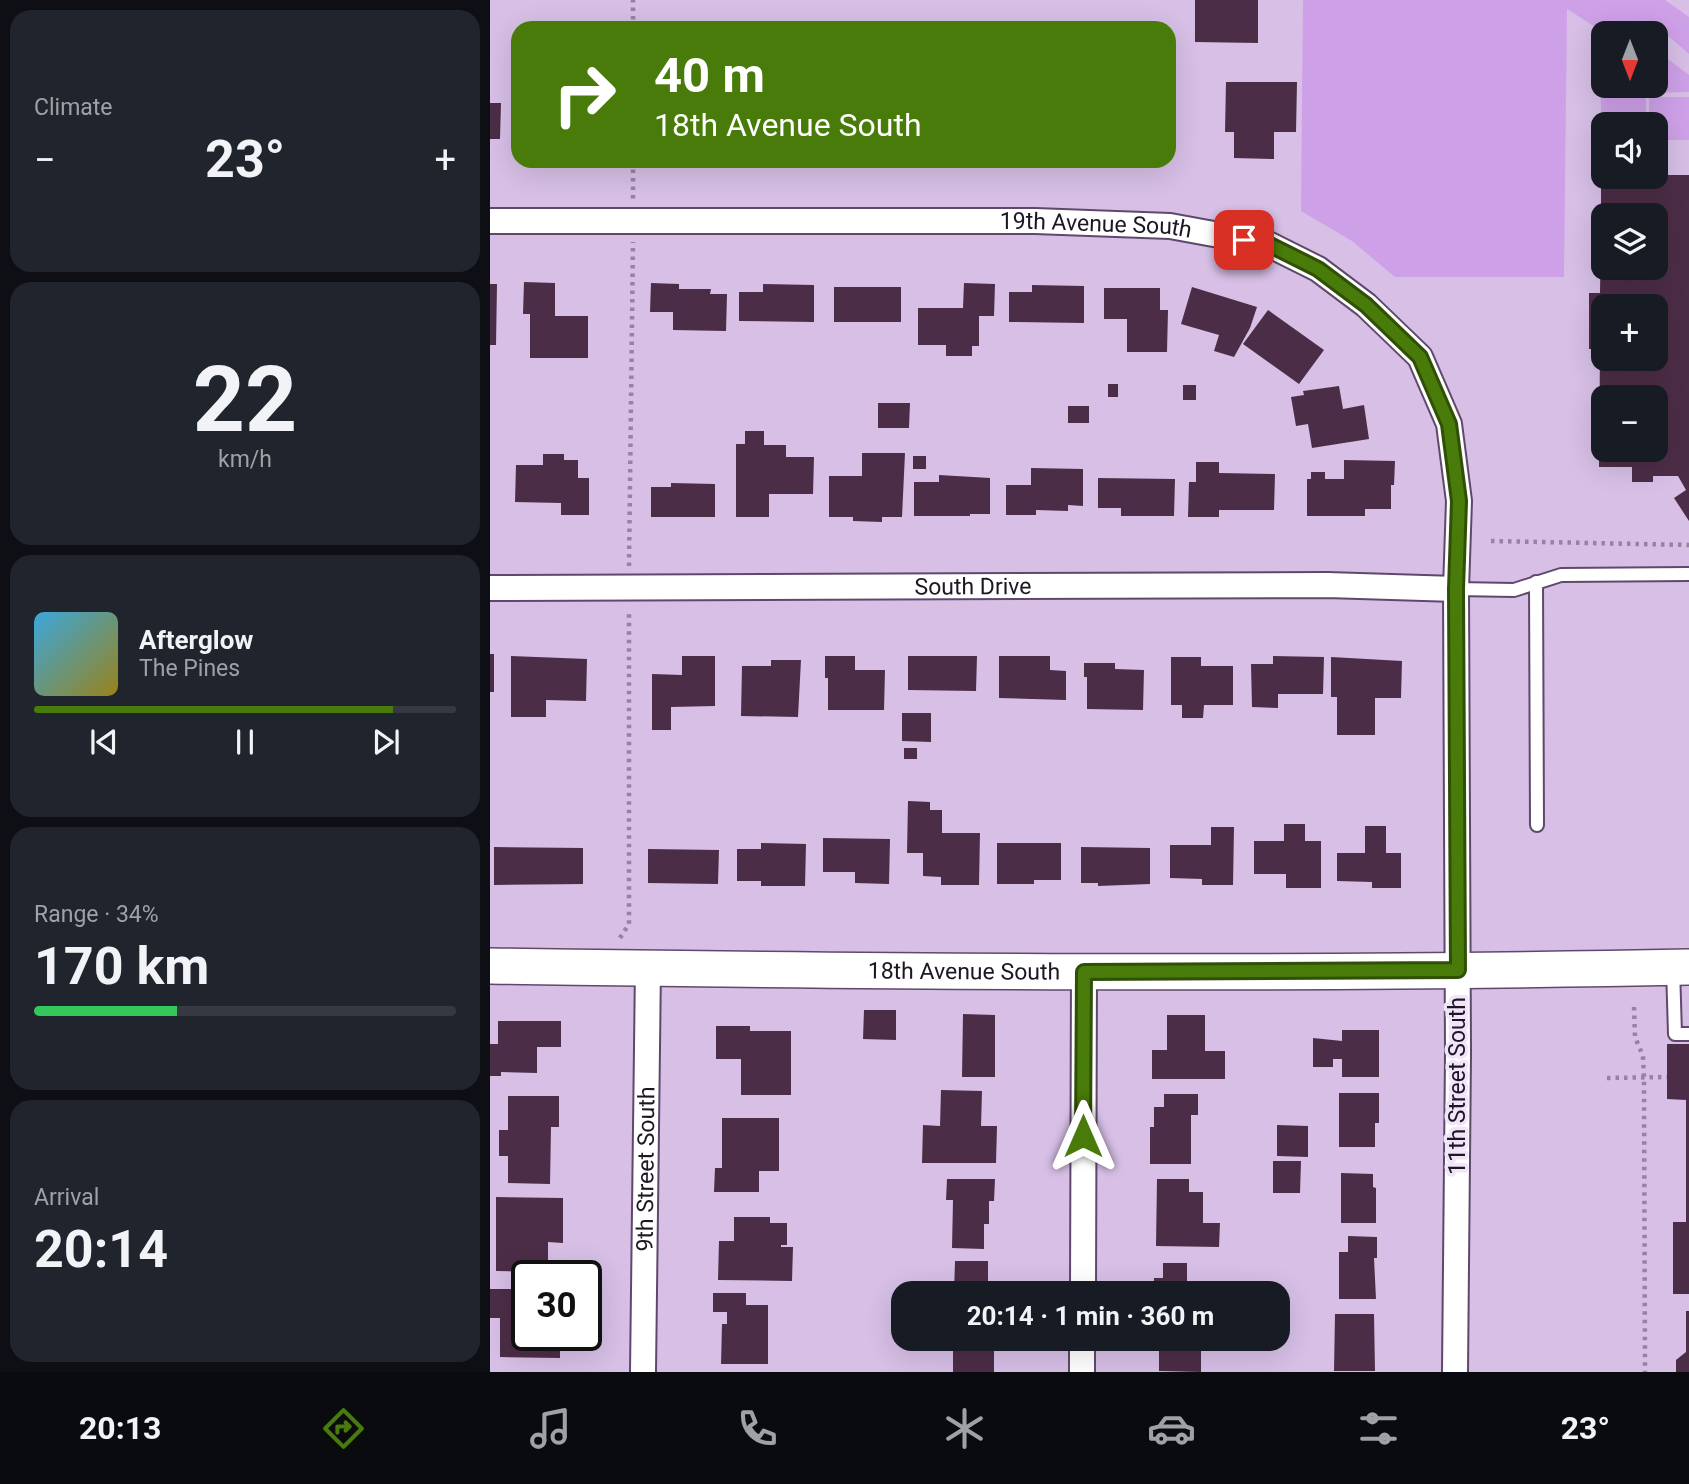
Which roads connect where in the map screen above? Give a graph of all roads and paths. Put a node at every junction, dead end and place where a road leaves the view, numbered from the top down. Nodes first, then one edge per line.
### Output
1 (633, 0) edge
2 (633, 21) edge
3 (633, 168) edge
4 (490, 221) edge
5 (633, 221) junction
6 (1492, 541) dead end
7 (1689, 545) edge
8 (1689, 574) edge
9 (1536, 582) junction
10 (629, 587) junction
11 (490, 588) edge
12 (1456, 589) junction
13 (1537, 825) dead end
14 (617, 944) dead end
15 (490, 965) edge
16 (648, 966) junction
17 (1681, 967) edge
18 (1458, 970) junction
19 (1084, 972) junction
20 (1634, 1007) dead end
21 (1689, 1034) edge
22 (1667, 1077) dead end
23 (1606, 1078) dead end
24 (1644, 1078) junction
25 (1083, 1281) edge
26 (1082, 1351) edge
27 (643, 1372) edge
28 (1082, 1372) edge
29 (1455, 1372) edge
30 (1645, 1372) edge

1 - 2 path
3 - 5 path
4 - 5 street, 19th Avenue South
5 - 10 path
5 - 12 street, 19th Avenue South
6 - 7 path
8 - 9 lane
9 - 12 lane
9 - 13 lane
10 - 11 street, South Drive
10 - 12 street, South Drive
10 - 14 path
12 - 18 street, 11th Street South
15 - 16 street, 18th Avenue South
16 - 19 street, 18th Avenue South
16 - 27 street, 9th Street South
17 - 18 street, 18th Avenue South
17 - 21 lane
18 - 19 street, 18th Avenue South
18 - 29 street, 11th Street South
19 - 25 street
20 - 24 path
22 - 24 path
23 - 24 path
24 - 30 path
26 - 28 street

